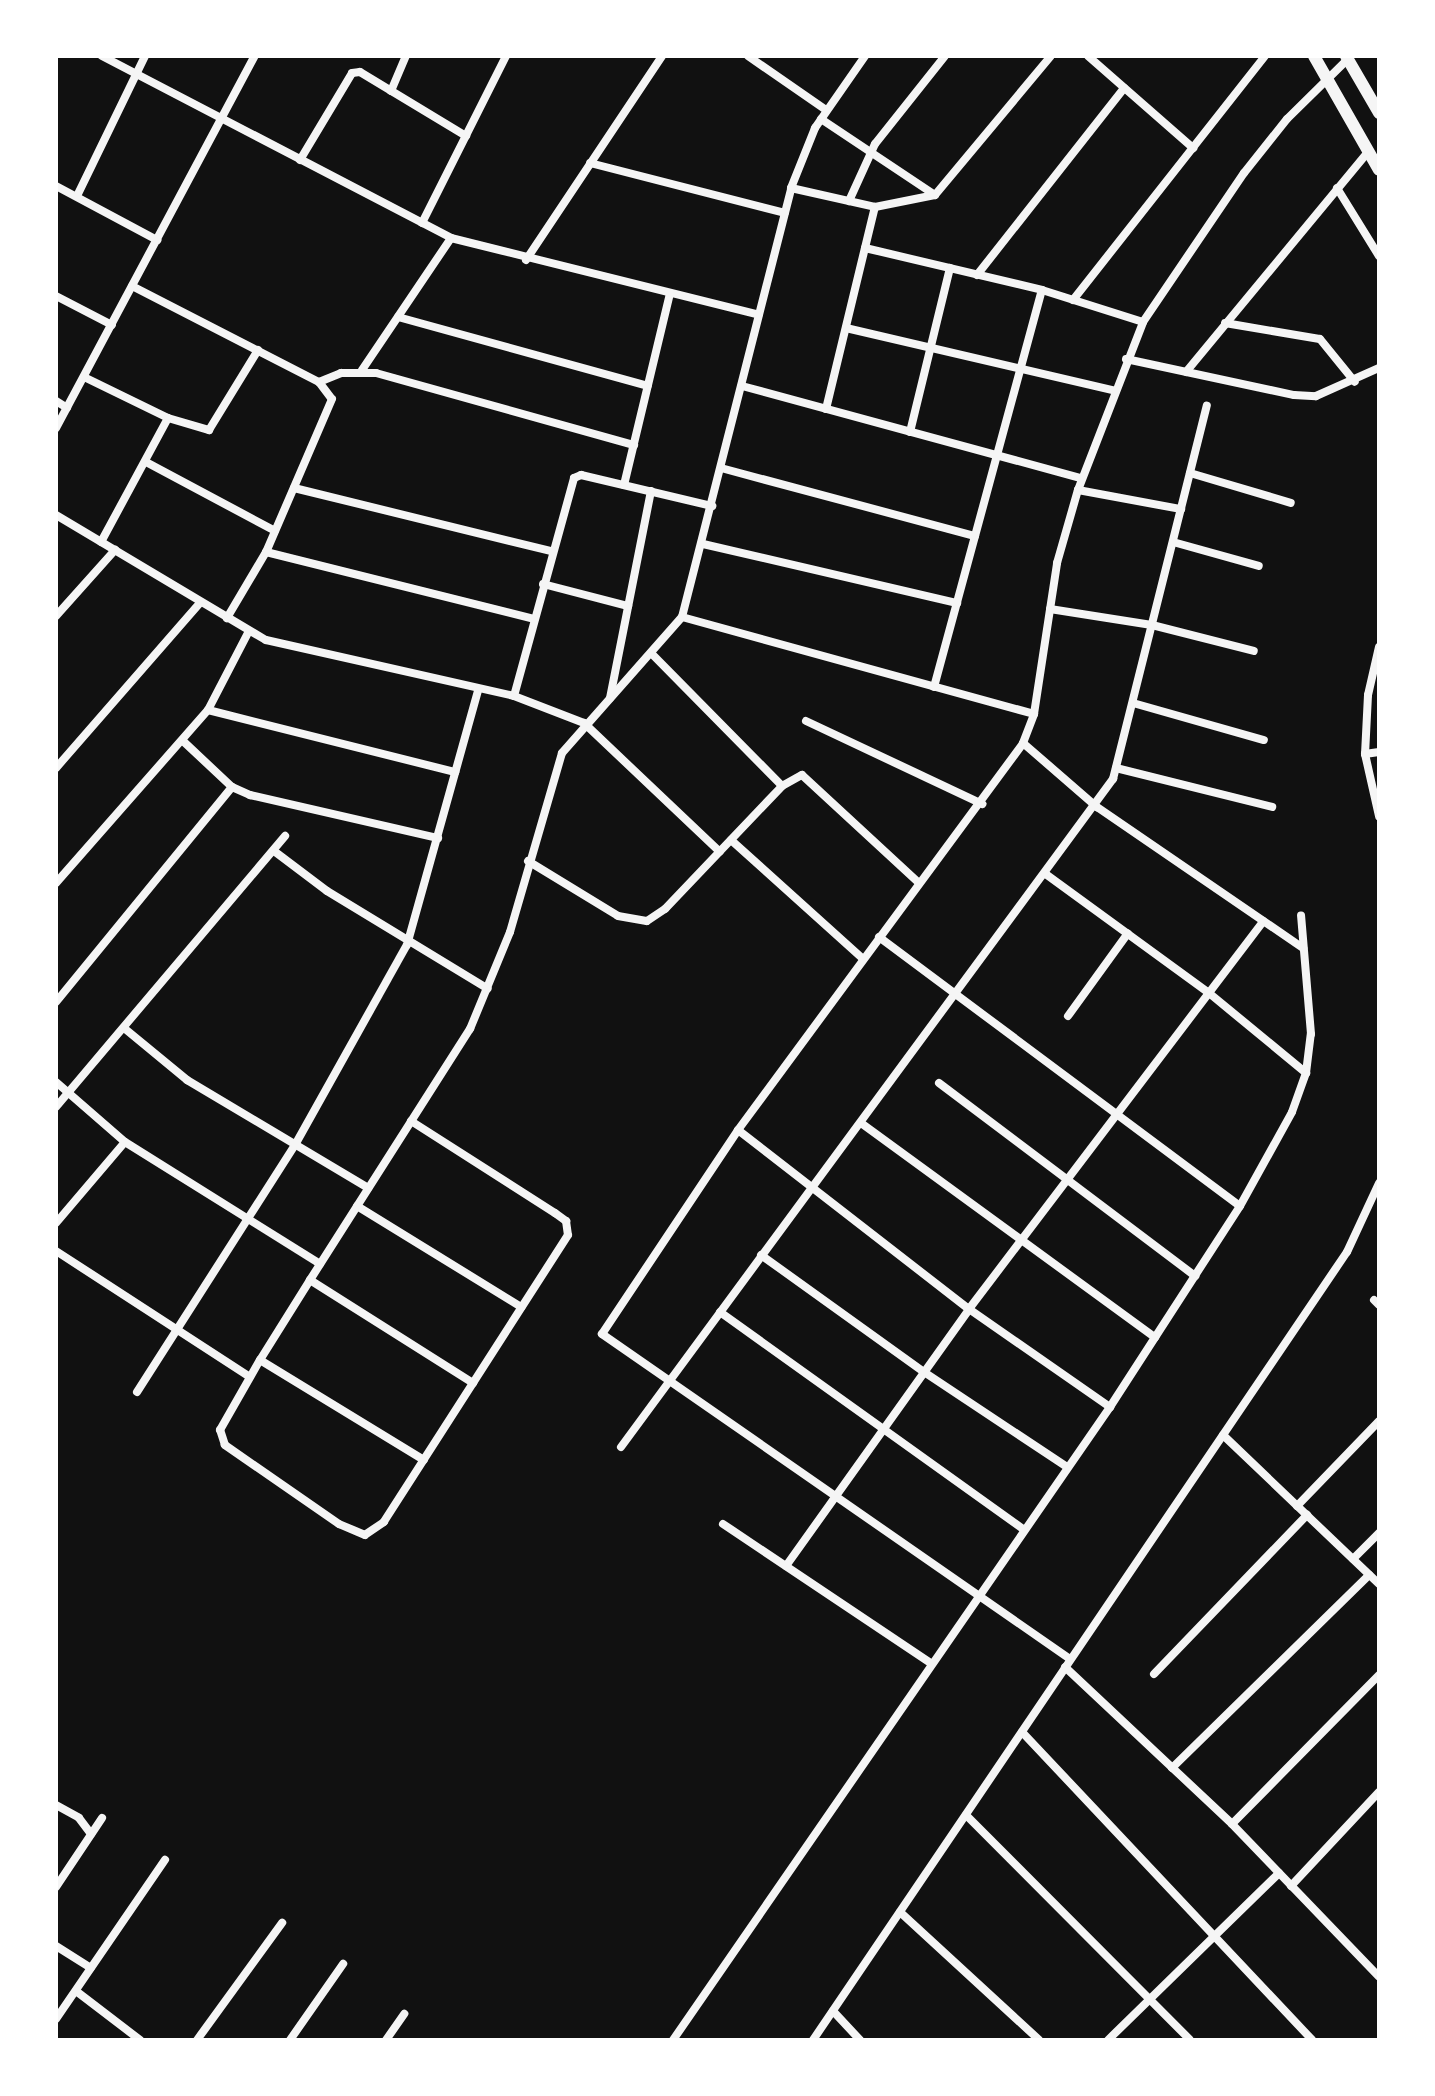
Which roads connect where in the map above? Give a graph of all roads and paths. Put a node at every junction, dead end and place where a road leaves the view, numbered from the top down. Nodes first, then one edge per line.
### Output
1 (102, 56) edge
2 (145, 56) edge
3 (255, 56) edge
4 (406, 56) edge
5 (506, 56) edge
6 (662, 56) edge
7 (748, 56) edge
8 (865, 56) edge
9 (945, 56) edge
10 (1051, 56) edge
11 (1088, 56) edge
12 (1314, 56) edge
13 (1261, 57) edge
14 (1347, 58) edge
15 (136, 74) junction
16 (1327, 78) junction
17 (1124, 88) junction
18 (391, 91) junction
19 (826, 110) junction
20 (1379, 113) edge
21 (222, 119) junction
22 (821, 119) junction
23 (466, 136) junction
24 (1193, 148) junction
25 (872, 152) junction
26 (1368, 152) junction
27 (300, 160) junction
28 (590, 163) junction
29 (1379, 170) edge
30 (56, 186) edge
31 (791, 188) junction
32 (1337, 188) junction
33 (935, 195) junction
34 (77, 196) junction
35 (849, 201) junction
36 (875, 207) junction
37 (785, 213) junction
38 (422, 223) junction
39 (451, 238) junction
40 (157, 240) junction
41 (865, 248) junction
42 (1379, 256) edge
43 (526, 260) junction
44 (950, 268) junction
45 (977, 275) junction
46 (132, 286) junction
47 (1042, 290) junction
48 (670, 294) junction
49 (56, 296) edge
50 (1073, 300) junction
51 (759, 315) junction
52 (398, 317) junction
53 (1143, 322) junction
54 (1225, 323) junction
55 (112, 325) junction
56 (846, 328) junction
57 (930, 348) junction
58 (258, 350) junction
59 (1126, 359) junction
60 (1379, 368) edge
61 (1020, 369) junction
62 (362, 370) junction
63 (1186, 372) junction
64 (84, 377) junction
65 (319, 382) junction
66 (1355, 382) junction
67 (648, 386) junction
68 (742, 386) junction
69 (1116, 391) junction
70 (56, 401) edge
71 (1207, 406) dead end
72 (67, 408) junction
73 (826, 409) junction
74 (168, 418) junction
75 (56, 428) edge
76 (910, 432) junction
77 (634, 445) junction
78 (996, 455) junction
79 (146, 462) junction
80 (721, 468) junction
81 (1190, 473) junction
82 (1081, 478) junction
83 (624, 485) junction
84 (294, 488) junction
85 (1078, 490) junction
86 (651, 491) junction
87 (1291, 503) dead end
88 (712, 506) junction
89 (1181, 509) junction
90 (56, 515) edge
91 (275, 531) junction
92 (975, 536) junction
93 (101, 542) junction
94 (1173, 542) junction
95 (703, 544) junction
96 (115, 550) junction
97 (551, 551) junction
98 (266, 552) junction
99 (1259, 566) dead end
100 (543, 584) junction
101 (201, 602) junction
102 (957, 603) junction
103 (628, 606) junction
104 (1050, 609) junction
105 (56, 616) edge
106 (682, 617) junction
107 (227, 618) junction
108 (534, 619) junction
109 (1152, 625) junction
110 (249, 631) junction
111 (1379, 647) edge
112 (1254, 651) dead end
113 (652, 654) junction
114 (934, 687) junction
115 (478, 690) junction
116 (514, 696) junction
117 (610, 698) junction
118 (1133, 703) junction
119 (208, 710) junction
120 (1034, 714) junction
121 (806, 721) dead end
122 (584, 723) junction
123 (1264, 740) dead end
124 (183, 741) junction
125 (1023, 743) junction
126 (1379, 752) edge
127 (1365, 754) junction
128 (56, 768) edge
129 (1116, 768) junction
130 (455, 772) junction
131 (782, 786) junction
132 (232, 787) junction
133 (982, 804) junction
134 (1097, 807) junction
135 (1272, 807) dead end
136 (1379, 816) edge
137 (285, 836) dead end
138 (438, 838) junction
139 (731, 840) junction
140 (274, 851) junction
141 (720, 852) junction
142 (528, 861) junction
143 (1047, 875) junction
144 (56, 883) edge
145 (919, 883) junction
146 (1301, 915) dead end
147 (1264, 921) junction
148 (1128, 933) junction
149 (410, 937) junction
150 (879, 937) junction
151 (1303, 948) junction
152 (863, 959) junction
153 (488, 989) junction
154 (1209, 993) junction
155 (957, 995) junction
156 (56, 1002) edge
157 (1068, 1016) dead end
158 (124, 1028) junction
159 (1306, 1073) junction
160 (56, 1082) edge
161 (939, 1083) dead end
162 (68, 1093) junction
163 (56, 1107) edge
164 (1115, 1116) junction
165 (411, 1121) junction
166 (861, 1123) junction
167 (738, 1130) junction
168 (125, 1142) junction
169 (295, 1145) junction
170 (1067, 1180) junction
171 (1379, 1183) edge
172 (814, 1187) junction
173 (368, 1188) junction
174 (357, 1206) junction
175 (1240, 1206) junction
176 (249, 1220) junction
177 (56, 1223) edge
178 (1023, 1238) junction
179 (56, 1251) edge
180 (761, 1255) junction
181 (320, 1264) junction
182 (1195, 1276) junction
183 (310, 1280) junction
184 (521, 1307) junction
185 (969, 1309) junction
186 (720, 1312) junction
187 (176, 1331) junction
188 (1155, 1337) junction
189 (260, 1360) junction
190 (924, 1372) junction
191 (250, 1377) junction
192 (669, 1380) junction
193 (473, 1383) junction
194 (137, 1392) dead end
195 (1110, 1407) junction
196 (1379, 1421) edge
197 (882, 1431) junction
198 (1223, 1435) junction
199 (621, 1447) dead end
200 (424, 1460) junction
201 (1067, 1467) junction
202 (836, 1498) junction
203 (1297, 1506) junction
204 (1307, 1515) junction
205 (723, 1524) dead end
206 (1023, 1529) junction
207 (1379, 1533) edge
208 (1353, 1559) junction
209 (786, 1566) junction
210 (1369, 1575) junction
211 (1379, 1584) edge
212 (976, 1598) junction
213 (931, 1663) junction
214 (1067, 1663) junction
215 (1154, 1674) dead end
216 (1379, 1675) edge
217 (1022, 1732) junction
218 (1172, 1768) junction
219 (1379, 1792) edge
220 (56, 1805) edge
221 (966, 1815) junction
222 (102, 1818) dead end
223 (1232, 1824) junction
224 (91, 1834) junction
225 (165, 1860) dead end
226 (1279, 1873) junction
227 (1291, 1886) junction
228 (56, 1887) edge
229 (900, 1912) junction
230 (282, 1923) dead end
231 (1212, 1939) junction
232 (56, 1946) edge
233 (343, 1964) dead end
234 (91, 1968) junction
235 (1379, 1977) edge
236 (76, 1991) junction
237 (1150, 1999) junction
238 (833, 2011) junction
239 (404, 2014) dead end
240 (56, 2019) edge
241 (140, 2040) edge
242 (197, 2040) edge
243 (290, 2040) edge
244 (386, 2040) edge
245 (673, 2040) edge
246 (813, 2040) edge
247 (860, 2040) edge
248 (1039, 2040) edge
249 (1108, 2040) edge
250 (1190, 2040) edge
251 (1312, 2040) edge

1 - 15 street
2 - 15 street
3 - 21 street
4 - 18 street
5 - 23 street
6 - 28 street
7 - 19 street
8 - 19 street
9 - 25 street
10 - 33 street
11 - 17 street
12 - 16 main road
13 - 24 street
14 - 16 street
14 - 20 main road
15 - 21 street
15 - 34 street
16 - 26 main road
16 - 53 street
17 - 24 street
17 - 45 street
18 - 23 street
18 - 27 street
19 - 22 street
21 - 27 street
21 - 40 street
22 - 25 street
22 - 31 street
23 - 38 street
24 - 50 street
25 - 33 street
25 - 35 street
26 - 29 main road
26 - 32 street
27 - 38 street
28 - 37 street
28 - 43 street
30 - 34 street
31 - 35 street
31 - 37 street
32 - 42 street
32 - 54 street
33 - 36 street
34 - 40 street
35 - 36 street
36 - 41 street
37 - 51 street
38 - 39 street
39 - 43 street
39 - 52 street
40 - 46 street
41 - 44 street
41 - 56 street
43 - 48 street
44 - 45 street
44 - 57 street
45 - 47 street
46 - 55 street
46 - 58 street
47 - 50 street
47 - 61 street
48 - 51 street
48 - 67 street
49 - 55 street
50 - 53 street
51 - 68 street
52 - 62 street
52 - 67 street
53 - 59 street
54 - 63 street
54 - 66 street
55 - 64 street
56 - 57 street
56 - 73 street
57 - 61 street
57 - 76 street
58 - 65 street
58 - 74 street
59 - 63 street
59 - 69 street
60 - 66 street
61 - 69 street
61 - 78 street
62 - 65 street
62 - 77 street
63 - 66 street
64 - 72 street
64 - 74 street
65 - 84 street
67 - 77 street
68 - 73 street
68 - 80 street
69 - 82 street
70 - 72 street
71 - 81 street
72 - 75 street
73 - 76 street
74 - 79 street
76 - 78 street
77 - 83 street
78 - 82 street
78 - 92 street
79 - 91 street
79 - 93 street
80 - 88 street
80 - 92 street
81 - 87 street
81 - 89 street
82 - 85 street
83 - 86 street
83 - 97 street
84 - 91 street
84 - 97 street
85 - 89 street
85 - 104 street
86 - 88 street
86 - 103 street
88 - 95 street
89 - 94 street
90 - 93 street
91 - 98 street
92 - 102 street
93 - 96 street
94 - 99 street
94 - 109 street
95 - 102 street
95 - 106 street
96 - 101 street
96 - 105 street
97 - 100 street
98 - 107 street
98 - 108 street
100 - 103 street
100 - 108 street
101 - 107 street
101 - 128 street
102 - 114 street
103 - 117 street
104 - 109 street
104 - 120 street
106 - 113 street
106 - 114 street
107 - 110 street
108 - 116 street
109 - 112 street
109 - 118 street
110 - 115 street
110 - 119 street
111 - 127 street
113 - 117 street
113 - 131 street
114 - 120 street
115 - 116 street
115 - 130 street
116 - 122 street
117 - 122 street
118 - 123 street
118 - 129 street
119 - 124 street
119 - 130 street
120 - 125 street
121 - 133 street
122 - 141 street
122 - 142 street
124 - 132 street
124 - 144 street
125 - 133 street
125 - 134 street
126 - 127 street
127 - 136 street
129 - 134 street
129 - 135 street
130 - 138 street
131 - 139 street
131 - 145 street
132 - 138 street
132 - 156 street
133 - 145 street
134 - 143 street
134 - 147 street
137 - 140 street
138 - 149 street
139 - 141 street
139 - 152 street
140 - 149 street
140 - 158 street
141 - 142 street
142 - 153 street
143 - 148 street
143 - 155 street
145 - 150 street
146 - 151 street
147 - 151 street
147 - 154 street
148 - 154 street
148 - 157 street
149 - 153 street
149 - 169 street
150 - 152 street
150 - 155 street
151 - 159 street
152 - 167 street
153 - 165 street
154 - 159 street
154 - 164 street
155 - 164 street
155 - 166 street
158 - 162 street
158 - 169 street
159 - 175 street
160 - 162 street
161 - 170 street
162 - 163 street
162 - 168 street
164 - 170 street
164 - 175 street
165 - 173 street
165 - 184 street
166 - 172 street
166 - 178 street
167 - 172 street
167 - 192 street
168 - 176 street
168 - 177 street
169 - 173 street
169 - 176 street
170 - 178 street
170 - 182 street
171 - 198 street
172 - 180 street
172 - 185 street
173 - 174 street
174 - 181 street
174 - 184 street
175 - 182 street
176 - 181 street
176 - 187 street
178 - 185 street
178 - 188 street
179 - 187 street
180 - 186 street
180 - 190 street
181 - 183 street
182 - 188 street
183 - 189 street
183 - 193 street
184 - 193 street
185 - 190 street
185 - 195 street
186 - 192 street
186 - 197 street
187 - 191 street
187 - 194 street
188 - 195 street
189 - 191 street
189 - 200 street
190 - 197 street
190 - 201 street
191 - 200 street
192 - 199 street
192 - 202 street
193 - 200 street
195 - 201 street
196 - 203 street
197 - 202 street
197 - 206 street
198 - 203 street
198 - 214 street
201 - 206 street
202 - 209 street
202 - 212 street
203 - 204 street
204 - 208 street
204 - 215 street
205 - 209 street
206 - 212 street
207 - 208 street
208 - 210 street
209 - 213 street
210 - 211 street
210 - 218 street
212 - 213 street
212 - 214 street
213 - 245 street
214 - 217 street
214 - 218 street
216 - 223 street
217 - 221 street
217 - 231 street
218 - 223 street
219 - 227 street
220 - 224 street
221 - 229 street
221 - 237 street
222 - 224 street
223 - 226 street
224 - 228 street
225 - 234 street
226 - 227 street
226 - 231 street
227 - 235 street
229 - 238 street
229 - 248 street
230 - 242 street
231 - 237 street
231 - 251 street
232 - 234 street
233 - 243 street
234 - 236 street
236 - 240 street
236 - 241 street
237 - 249 street
237 - 250 street
238 - 246 street
238 - 247 street
239 - 244 street

